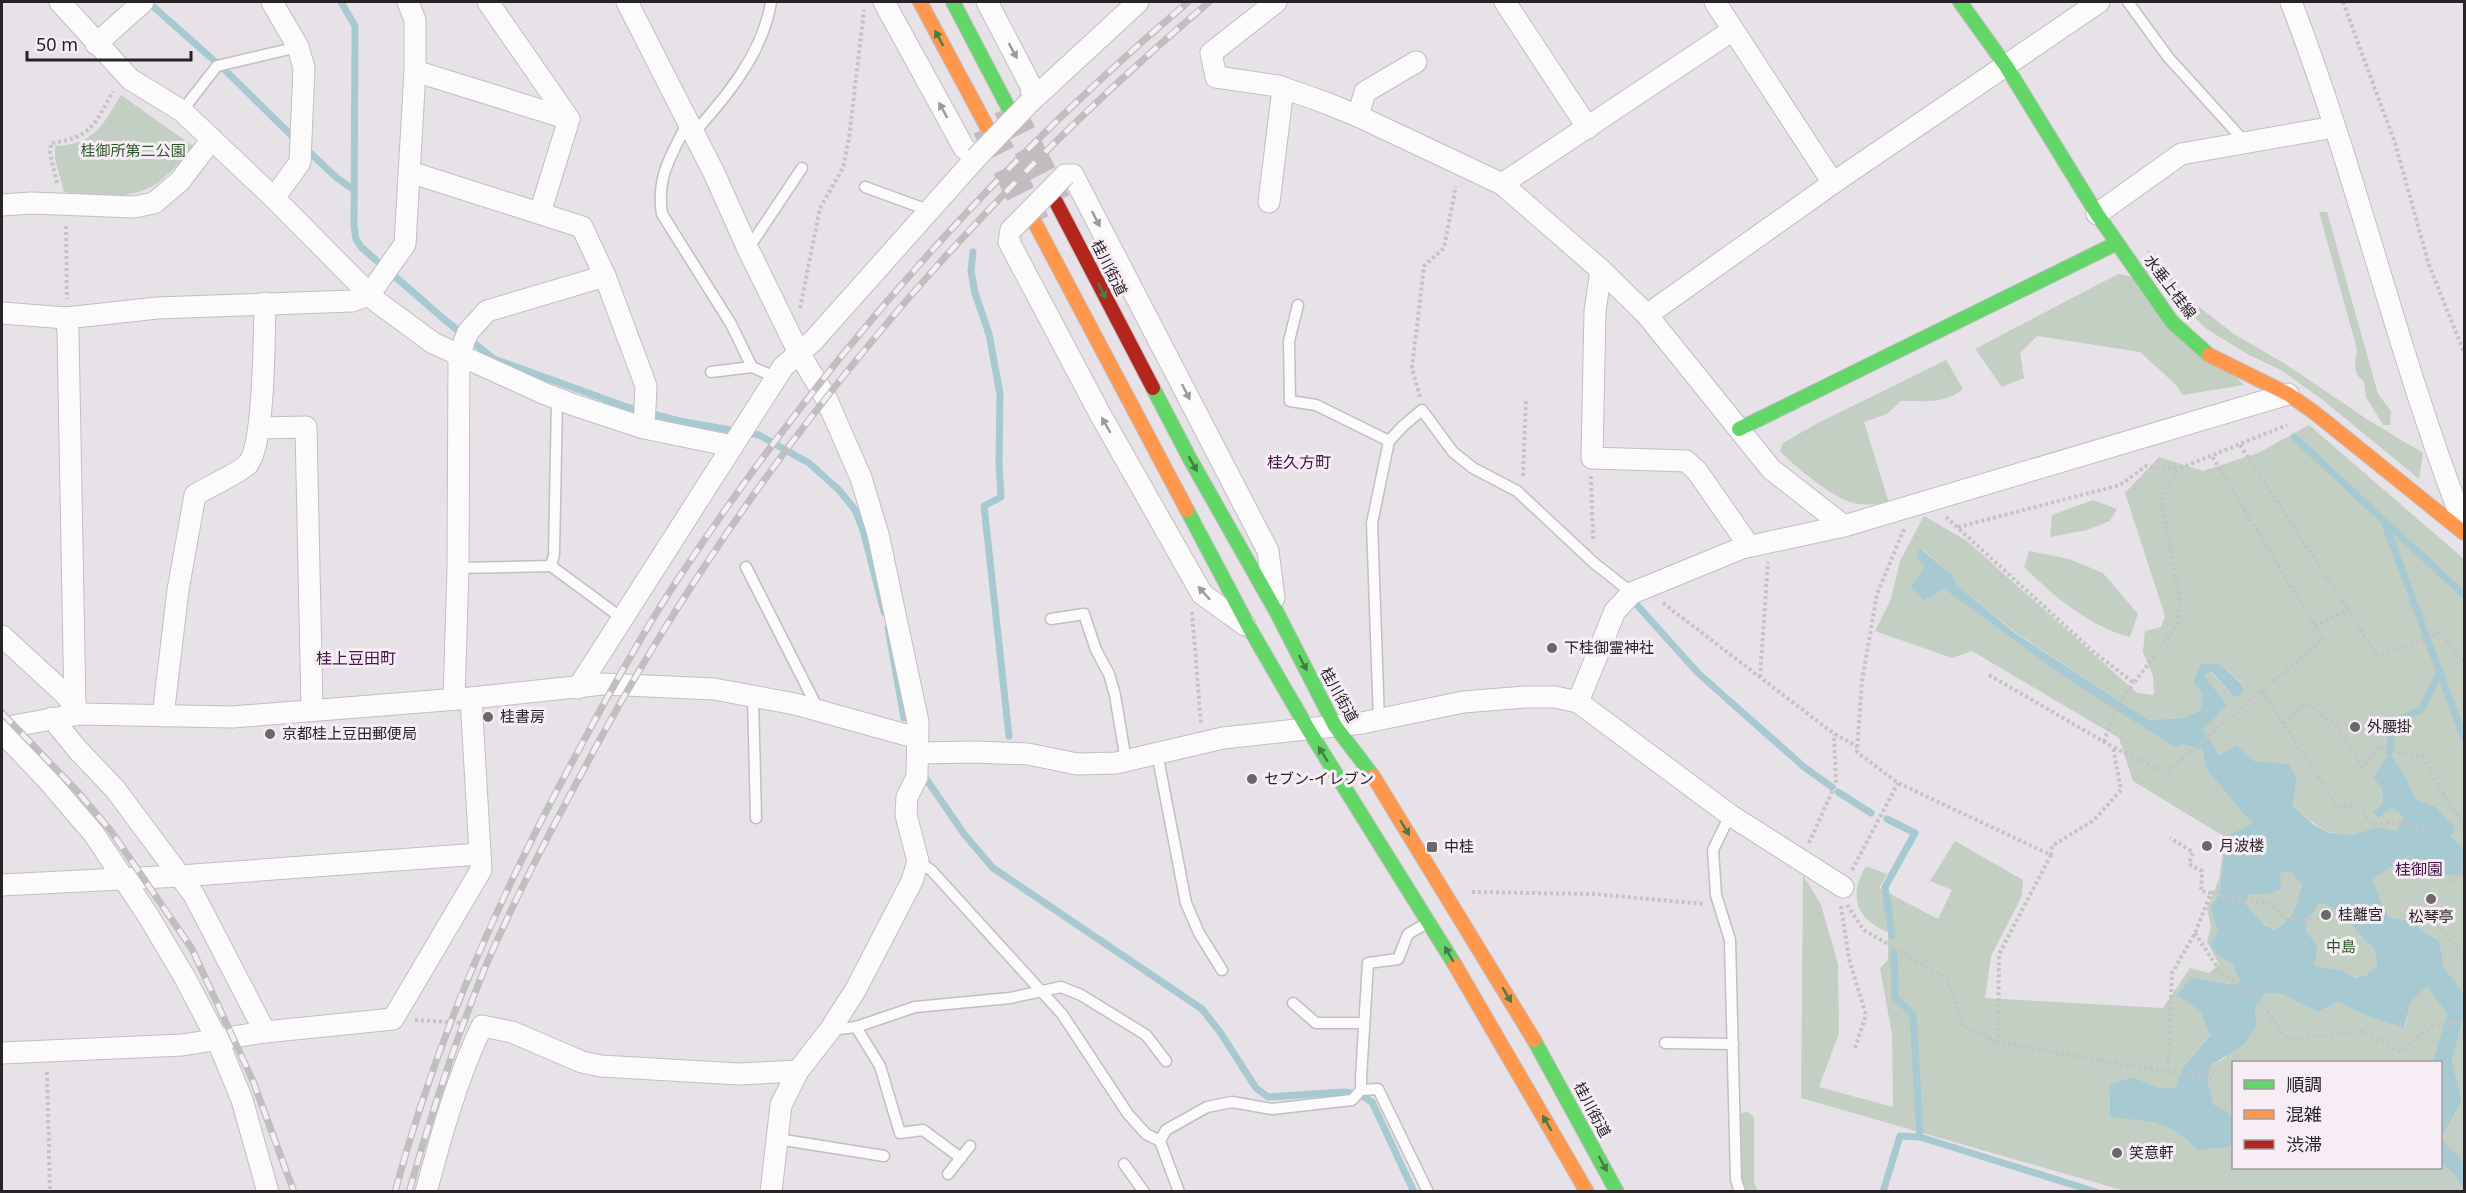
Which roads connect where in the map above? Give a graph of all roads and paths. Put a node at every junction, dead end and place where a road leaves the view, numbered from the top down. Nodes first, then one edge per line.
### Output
1 (60, 2) edge
2 (143, 2) edge
3 (272, 2) edge
4 (408, 2) edge
5 (488, 2) edge
6 (627, 2) edge
7 (771, 2) edge
8 (865, 2) edge
9 (884, 2) edge
10 (920, 2) edge
11 (953, 2) edge
12 (987, 2) edge
13 (1138, 2) edge
14 (1276, 2) edge
15 (1505, 2) edge
16 (1715, 2) edge
17 (1960, 2) edge
18 (2099, 2) edge
19 (2128, 2) edge
20 (2291, 2) edge
21 (2343, 2) edge
22 (1733, 30) junction
23 (96, 44) junction
24 (298, 47) junction
25 (1416, 62) dead end
26 (2006, 66) junction
27 (415, 71) junction
28 (123, 72) junction
29 (1283, 88) junction
30 (1030, 102) junction
31 (1008, 107) tunnel mouth
32 (182, 111) junction
33 (1358, 116) junction
34 (569, 119) junction
35 (987, 127) tunnel mouth
36 (2334, 127) junction
37 (691, 128) junction
38 (1588, 128) junction
39 (212, 139) junction
40 (2245, 142) junction
41 (976, 158) junction
42 (1461, 164) junction
43 (802, 168) dead end
44 (410, 172) junction
45 (1833, 183) junction
46 (1502, 184) junction
47 (865, 187) dead end
48 (274, 198) junction
49 (1056, 202) tunnel mouth
50 (1269, 202) dead end
51 (63, 204) junction
52 (2, 206) edge
53 (928, 210) junction
54 (540, 213) junction
55 (2097, 214) junction
56 (1035, 223) tunnel mouth
57 (2117, 243) junction
58 (748, 249) junction
59 (1601, 270) junction
60 (605, 276) junction
61 (369, 295) junction
62 (265, 303) junction
63 (1298, 305) dead end
64 (2, 313) edge
65 (1647, 315) junction
66 (66, 318) junction
67 (787, 328) junction
68 (463, 343) junction
69 (2464, 352) edge
70 (799, 353) junction
71 (752, 367) junction
72 (711, 372) dead end
73 (775, 377) junction
74 (2288, 394) junction
75 (557, 399) junction
76 (1526, 399) dead end
77 (1422, 410) junction
78 (2315, 413) junction
79 (645, 417) junction
80 (259, 428) junction
81 (1740, 429) junction
82 (738, 436) junction
83 (1389, 441) junction
84 (2240, 445) junction
85 (2212, 456) junction
86 (1592, 458) junction
87 (2178, 469) junction
88 (1522, 495) junction
89 (1921, 503) junction
90 (2464, 525) edge
91 (1844, 526) junction
92 (1958, 527) junction
93 (2464, 533) edge
94 (1759, 544) junction
95 (1594, 563) junction
96 (551, 566) junction
97 (746, 567) dead end
98 (458, 568) junction
99 (1638, 590) junction
100 (1191, 603) dead end
101 (2348, 610) junction
102 (1276, 611) junction
103 (623, 619) junction
104 (1051, 619) dead end
105 (2315, 626) junction
106 (1250, 629) junction
107 (2, 636) edge
108 (2464, 664) edge
109 (1989, 675) dead end
110 (1760, 678) junction
111 (2134, 683) junction
112 (578, 688) junction
113 (2262, 691) junction
114 (753, 696) junction
115 (462, 699) junction
116 (1578, 702) junction
117 (312, 709) junction
118 (77, 711) junction
119 (819, 711) junction
120 (163, 716) junction
121 (52, 718) junction
122 (1379, 720) junction
123 (2283, 723) junction
124 (1335, 726) junction
125 (1308, 729) junction
126 (2, 730) edge
127 (1833, 733) junction
128 (2104, 742) junction
129 (1202, 743) junction
130 (918, 746) junction
131 (1858, 747) junction
132 (2113, 747) junction
133 (1157, 753) junction
134 (1126, 760) junction
135 (1898, 783) junction
136 (1730, 815) junction
137 (756, 818) dead end
138 (2464, 824) edge
139 (2422, 829) dead end
140 (2170, 838) dead end
141 (479, 854) junction
142 (2051, 855) junction
143 (1800, 860) junction
144 (918, 861) junction
145 (2464, 866) edge
146 (180, 876) junction
147 (124, 879) junction
148 (2452, 882) dead end
149 (2, 885) edge
150 (1841, 890) junction
151 (1463, 892) dead end
152 (2211, 893) junction
153 (1720, 905) junction
154 (2322, 920) dead end
155 (1430, 922) junction
156 (2195, 933) junction
157 (2446, 934) dead end
158 (2464, 956) edge
159 (1222, 970) dead end
160 (1042, 990) junction
161 (1293, 1003) dead end
162 (393, 1019) junction
163 (2464, 1021) edge
164 (451, 1022) dead end
165 (1363, 1023) junction
166 (856, 1027) junction
167 (830, 1030) junction
168 (265, 1032) junction
169 (217, 1039) junction
170 (1998, 1042) junction
171 (1665, 1044) dead end
172 (1733, 1044) junction
173 (1855, 1048) dead end
174 (47, 1051) junction
175 (2, 1053) edge
176 (1166, 1061) dead end
177 (2168, 1070) junction
178 (798, 1071) junction
179 (2216, 1081) dead end
180 (1361, 1090) junction
181 (778, 1139) junction
182 (1160, 1141) junction
183 (970, 1146) dead end
184 (884, 1156) dead end
185 (961, 1158) junction
186 (1124, 1164) dead end
187 (948, 1174) dead end
188 (50, 1191) edge
189 (268, 1191) edge
190 (426, 1191) edge
191 (771, 1191) edge
192 (1144, 1191) edge
193 (1179, 1191) edge
194 (1428, 1191) edge
195 (1587, 1191) edge
196 (1617, 1191) edge
197 (1740, 1191) edge

1 - 23 street
2 - 23 street
3 - 24 street
4 - 27 street
5 - 34 street
6 - 37 street
7 - 37 lane
8 - 67 path
41 -> 9 street
35 -> 10 street
11 - 31 street
12 -> 30 street
13 - 30 street
14 - 29 street
15 - 38 street
16 - 22 street
17 - 26 street, 水垂上桂線
18 - 26 street
19 - 40 lane
20 - 36 street
21 - 69 path
22 - 38 street
22 - 45 street
23 - 28 street
24 - 32 lane
24 - 48 street
25 - 33 street
26 - 45 street
26 - 55 street, 水垂上桂線
27 - 34 street
27 - 44 street
28 - 32 street
28 - 51 path
29 - 33 street
29 - 50 street
30 - 41 street, bridge
32 - 39 street
33 - 42 street
34 - 54 street
36 - 40 street
36 - 90 street
37 - 58 street
37 - 71 lane
38 - 46 street
39 - 48 street
39 - 51 street
40 - 55 street
41 - 53 street
42 - 46 street
42 - 77 path
43 - 58 lane
44 - 54 street
44 - 61 street
45 - 65 street
46 - 59 street
47 - 53 lane
48 - 61 street
49 -> 102 street, 桂川街道
51 - 52 street
51 - 66 path
53 - 70 street
54 - 60 street
55 - 57 street, 水垂上桂線
56 - 106 street
57 - 74 street, 水垂上桂線
57 - 81 street
58 - 67 street
59 - 65 street
59 - 86 street
60 - 68 street
60 - 79 street
61 - 62 street
61 - 68 street
62 - 66 street
62 - 80 street
63 - 83 lane
64 - 66 street
65 - 81 street
66 - 118 street
67 - 70 street
68 - 75 street
68 - 98 street
70 - 73 street
70 - 130 street
71 - 72 lane
71 - 73 lane
73 - 82 street
74 - 78 street, 水垂上桂線
74 - 89 street
75 - 79 street
75 - 96 lane
76 - 88 path
77 - 83 lane
77 - 88 lane
78 - 84 path
78 - 93 street, 水垂上桂線
79 - 82 street
80 - 117 street
80 - 120 street
81 - 91 street
82 - 103 street
83 - 122 lane
84 - 85 path
84 - 101 path
85 - 87 path
85 - 105 path
86 - 94 street
86 - 95 path
87 - 92 path
87 - 111 path
88 - 95 lane
89 - 91 street
89 - 92 path
89 - 131 path
91 - 94 street
92 - 111 path
94 - 99 street
94 - 110 path
95 - 99 lane
96 - 98 lane
96 - 103 lane
97 - 119 lane
98 - 115 street
99 - 110 path
99 - 116 street
100 - 129 path
101 - 105 path
101 - 108 path
106 -> 102 street, bridge
102 -> 124 street, 桂川街道
103 - 112 street
104 - 134 lane
105 - 113 path
106 - 125 street
107 - 118 street
109 - 128 path
110 - 127 path
111 - 128 path
112 - 114 street
112 - 115 street
113 - 123 path
113 - 132 path
114 - 119 street
114 - 137 lane
115 - 117 street
115 - 141 street
116 - 122 street
116 - 136 street
117 - 120 street
118 - 120 street
118 - 121 street
119 - 130 street
121 - 126 street
121 - 146 street
122 - 124 street
123 - 138 path
123 - 139 path
124 - 125 street
124 -> 196 street, 桂川街道
125 - 129 street
155 -> 125 street
126 - 147 street
127 - 131 path
127 - 143 path
128 - 132 path
129 - 133 street
130 - 134 street
130 - 144 street
131 - 135 path
132 - 142 path
133 - 134 street
133 - 159 lane
135 - 142 path
135 - 150 path
136 - 143 street
136 - 153 lane
140 - 152 path
141 - 146 street
141 - 162 street
142 - 170 path
143 - 150 street
144 - 160 lane
144 - 167 street
145 - 148 path
146 - 147 street
146 - 168 street
147 - 149 street
147 - 169 street
150 - 170 path
150 - 173 path
151 - 153 path
152 - 154 path
152 - 156 path
153 - 172 lane
155 - 165 lane
195 -> 155 street
156 - 163 path
156 - 177 path
157 - 158 path
160 - 166 lane
160 - 176 lane
160 - 182 lane
161 - 165 lane
162 - 164 path
162 - 168 street
165 - 180 lane
166 - 167 lane
166 - 185 lane
167 - 178 street
168 - 169 street
169 - 174 street
169 - 189 street
170 - 177 path
171 - 172 lane
172 - 197 lane
174 - 175 street
174 - 188 path
177 - 179 path
178 - 181 street
178 - 190 street
180 - 182 lane
180 - 194 lane
181 - 184 lane
181 - 191 street
182 - 193 lane
183 - 185 lane
185 - 187 lane
186 - 192 lane

